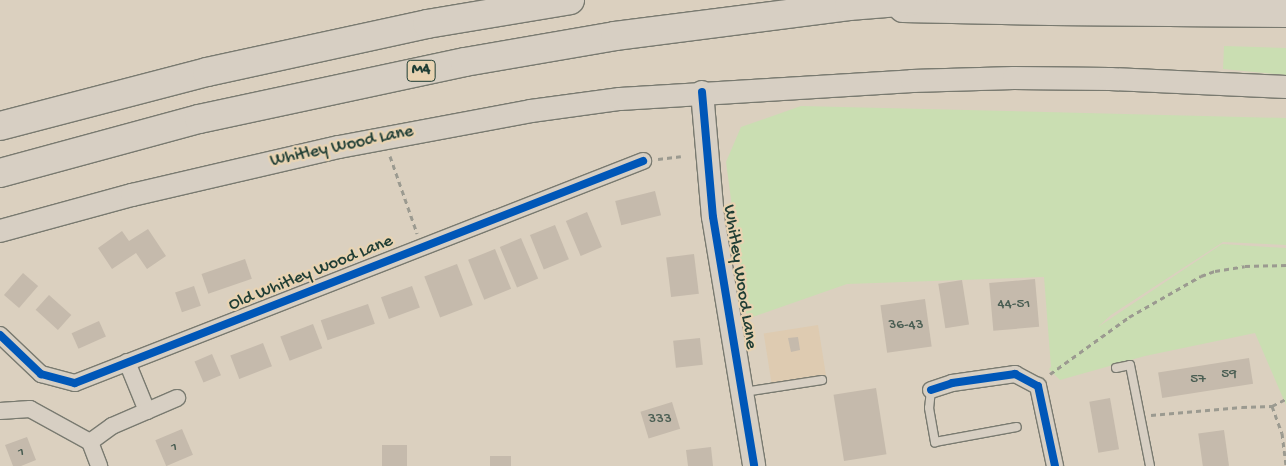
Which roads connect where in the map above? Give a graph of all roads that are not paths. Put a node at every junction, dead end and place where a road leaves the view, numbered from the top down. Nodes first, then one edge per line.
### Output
1 (570, 0) edge
2 (923, 0) edge
3 (849, 6) junction
4 (1286, 13) edge
5 (1286, 86) edge
6 (702, 92) junction
7 (0, 126) edge
8 (643, 161) dead end
9 (0, 173) edge
10 (0, 231) edge
11 (0, 336) edge
12 (128, 362) junction
13 (1116, 368) dead end
14 (822, 380) dead end
15 (931, 390) joint
16 (742, 393) junction
17 (177, 398) dead end
18 (147, 410) junction
19 (0, 411) edge
20 (1017, 427) dead end
21 (90, 442) junction
22 (99, 466) edge
23 (754, 466) edge
24 (1055, 466) edge
25 (1150, 466) edge

1 - 7 highway
2 - 3 highway, M4
3 - 4 highway, M4
3 - 9 highway, M4
5 - 6 main road
6 - 10 main road, Whitley Wood Lane
6 - 16 main road, Whitley Wood Lane
8 - 12 street, Old Whitley Wood Lane
11 - 12 street, Old Whitley Wood Lane
12 - 18 street
13 - 25 lane
14 - 16 lane
15 - 20 lane
15 - 24 street
16 - 23 main road, Whitley Wood Lane
17 - 18 street
18 - 21 street
19 - 21 street
21 - 22 street

